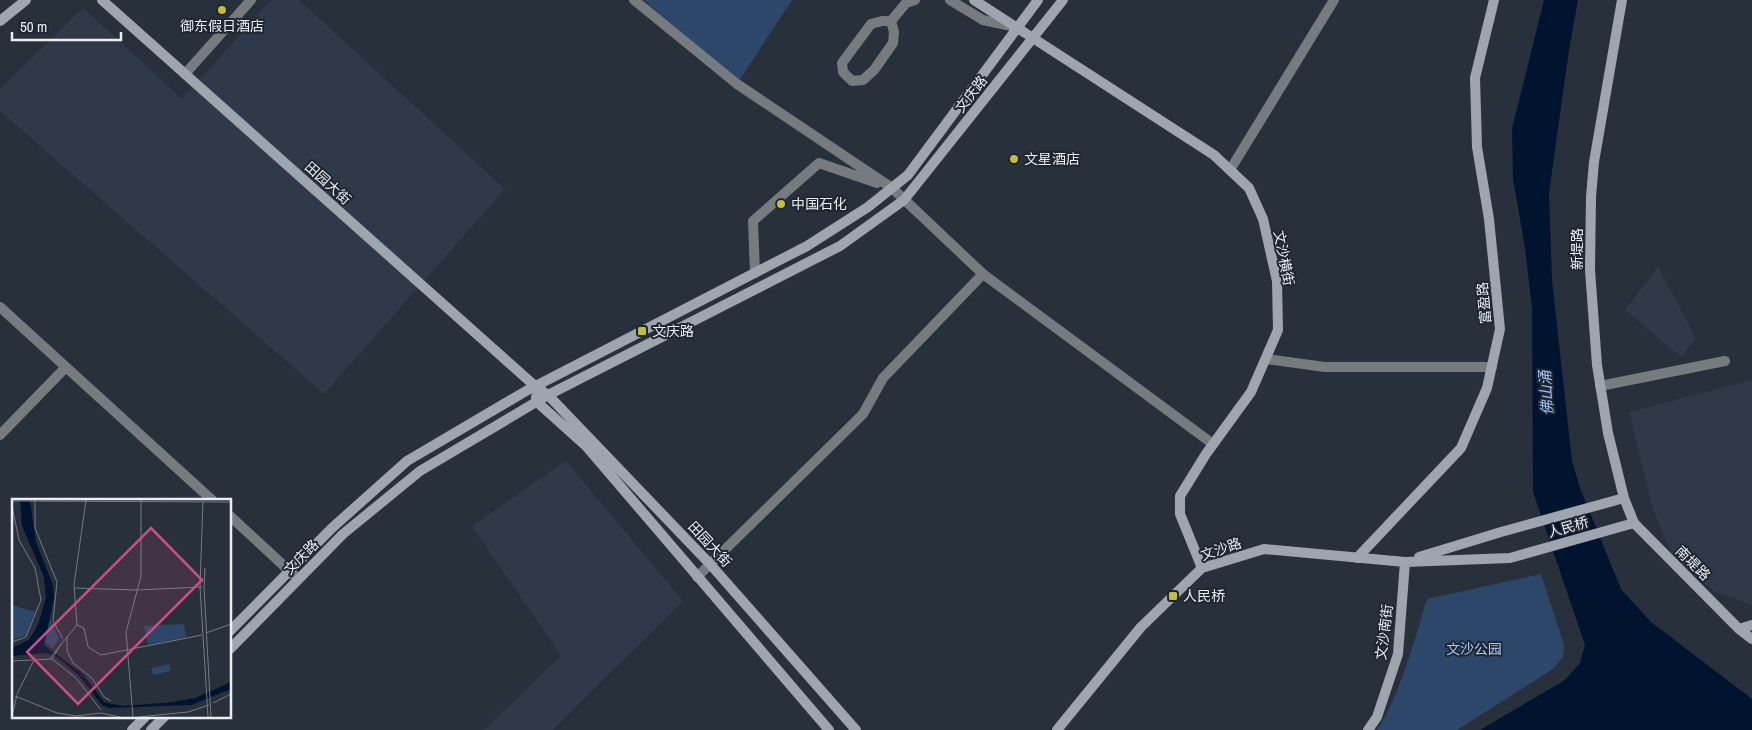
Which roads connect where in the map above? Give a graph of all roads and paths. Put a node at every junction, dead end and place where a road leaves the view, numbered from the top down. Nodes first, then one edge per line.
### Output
1 (26, 0) edge
2 (102, 0) edge
3 (251, 0) edge
4 (634, 0) edge
5 (915, 0) edge
6 (950, 0) edge
7 (974, 0) edge
8 (1038, 0) edge
9 (1063, 0) edge
10 (1334, 0) edge
11 (1494, 0) edge
12 (1622, 0) edge
13 (0, 20) edge
14 (890, 21) junction
15 (1016, 27) junction
16 (1033, 38) junction
17 (186, 74) junction
18 (1230, 170) junction
19 (892, 188) junction
20 (904, 200) junction
21 (755, 273) junction
22 (983, 274) junction
23 (0, 307) edge
24 (1266, 359) junction
25 (1725, 361) dead end
26 (66, 367) junction
27 (1492, 367) junction
28 (535, 386) junction
29 (1600, 386) junction
30 (548, 395) junction
31 (537, 402) junction
32 (0, 435) edge
33 (1213, 444) junction
34 (1624, 498) junction
35 (211, 499) edge
36 (231, 517) edge
37 (1634, 523) junction
38 (1501, 532) joint
39 (1357, 558) junction
40 (1510, 558) joint
41 (1405, 562) junction
42 (710, 564) junction
43 (1202, 568) junction
44 (290, 571) junction
45 (697, 577) junction
46 (298, 579) junction
47 (1752, 625) edge
48 (1739, 629) junction
49 (231, 630) edge
50 (1752, 640) edge
51 (231, 648) edge
52 (144, 718) edge
53 (163, 718) edge
54 (132, 730) edge
55 (151, 730) edge
56 (829, 730) edge
57 (856, 730) edge
58 (1057, 730) edge
59 (1368, 730) edge

1 - 13 street
2 - 17 street, 田园大街
3 - 17 street
4 - 19 street
5 - 14 street
6 - 15 street
7 - 15 street, 文沙横街
8 - 15 street, 文庆路
9 - 16 street, 文庆路
10 - 18 street
11 - 27 street, 富盈路
12 - 29 street, 新堤路
14 - 14 street
15 - 16 street, 文沙横街
15 - 19 street, 文庆路
16 - 18 street, 文沙横街
16 - 20 street, 文庆路
17 - 28 street, 田园大街
18 - 24 street, 文沙横街
19 - 20 street
19 - 21 street, 文庆路
19 - 21 street
20 - 22 street
20 - 30 street, 文庆路
21 - 28 street, 文庆路
22 - 33 street
22 - 42 street
23 - 26 street
24 - 27 street
24 - 33 street, 文沙横街
25 - 29 street
26 - 32 street
26 - 35 street
27 - 39 street, 富盈路
28 - 30 street, 田园大街
28 - 31 street
28 - 44 street, 文庆路
29 - 34 street, 新堤路
30 - 31 street, 文庆路
30 - 42 street, 田园大街
31 - 45 street
31 - 46 street, 文庆路
33 - 43 street, 文沙横街
34 - 37 street, 南堤路
34 - 38 street, 人民桥
36 - 44 street
37 - 40 street, 人民桥
37 - 48 street, 南堤路
38 - 41 street, 文沙路
39 - 41 street, 文沙路
39 - 43 street, 文沙路
40 - 41 street, 文沙路
41 - 59 street, 文沙南街
42 - 45 street
42 - 57 street, 田园大街
43 - 58 street, 文沙路
44 - 46 street
44 - 49 street, 文庆路
45 - 56 street
46 - 51 street, 文庆路
47 - 48 street
48 - 50 street, 南堤路
52 - 54 street
53 - 55 street

